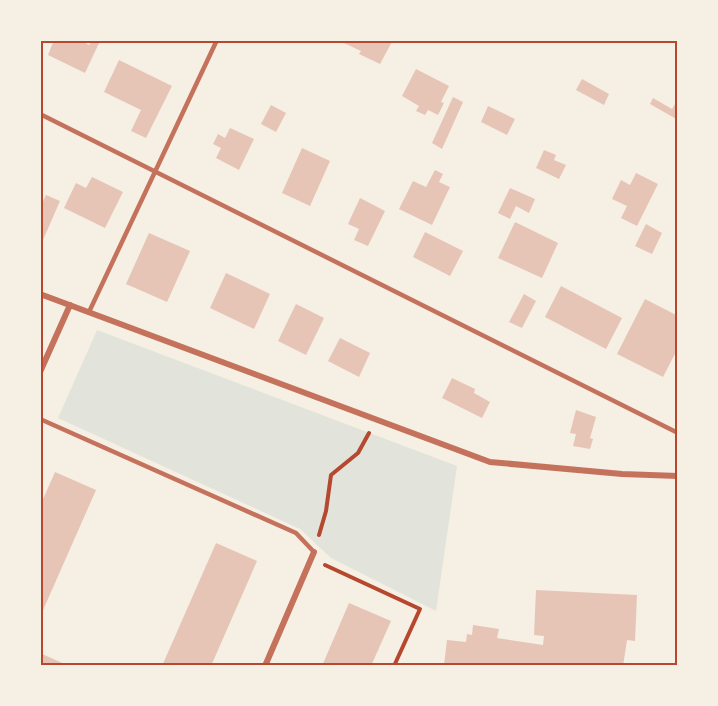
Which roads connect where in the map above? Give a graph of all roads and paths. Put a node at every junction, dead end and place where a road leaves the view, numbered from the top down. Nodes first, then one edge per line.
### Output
1 (217, 40) edge
2 (40, 114) edge
3 (155, 172) junction
4 (40, 294) edge
5 (70, 305) junction
6 (89, 312) junction
7 (40, 372) edge
8 (40, 419) edge
9 (377, 420) junction
10 (678, 433) edge
11 (678, 476) edge
12 (313, 555) junction
13 (265, 666) edge
14 (394, 666) edge

1 - 3 lane
2 - 3 lane
3 - 6 lane
3 - 10 lane
4 - 5 street
5 - 6 street
5 - 7 street
6 - 9 street
8 - 12 lane
9 - 11 street
9 - 12 path
12 - 13 street
12 - 14 path

